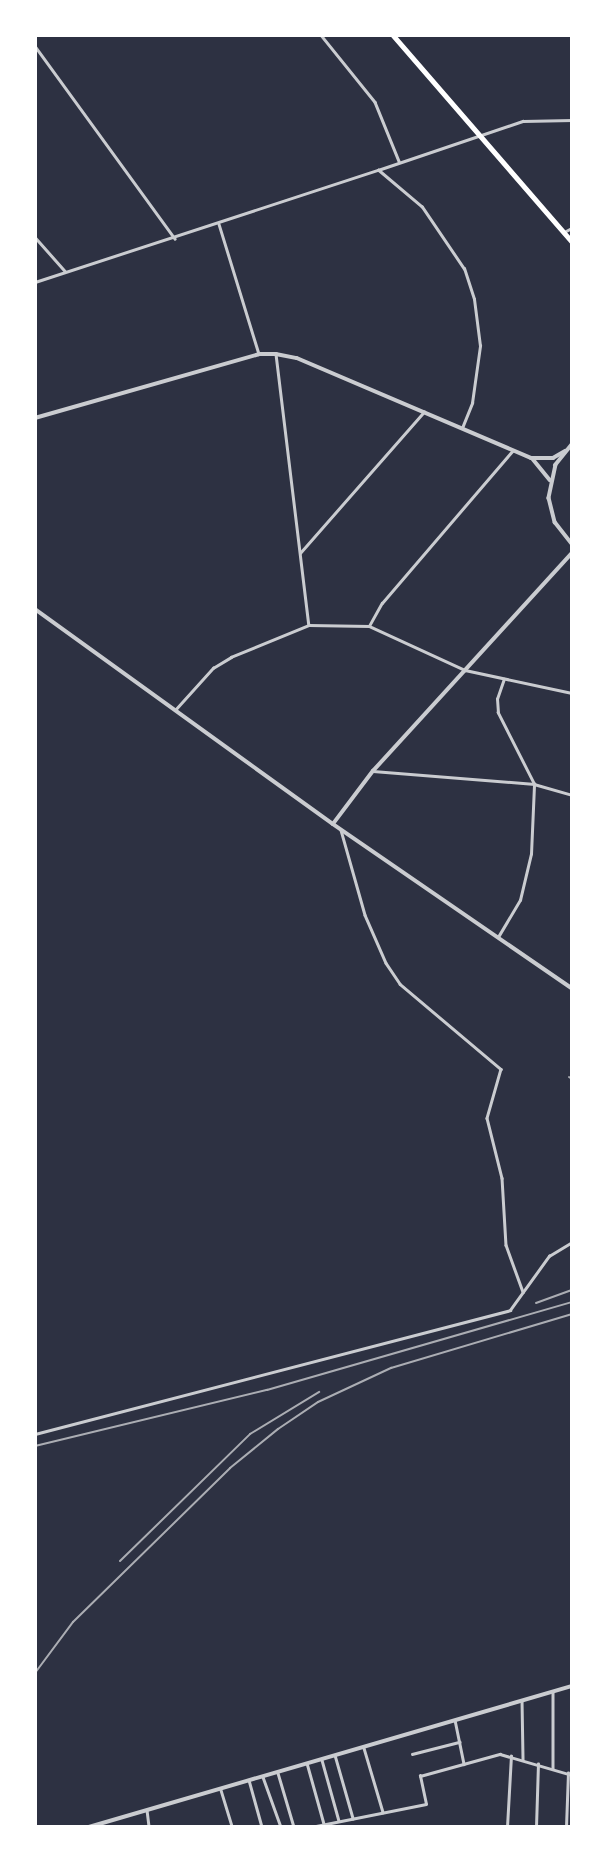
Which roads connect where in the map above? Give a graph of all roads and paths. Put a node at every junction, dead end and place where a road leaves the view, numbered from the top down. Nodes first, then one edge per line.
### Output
1 (321, 35) edge
2 (393, 35) edge
3 (35, 46) edge
4 (572, 120) edge
5 (480, 137) junction
6 (399, 161) junction
7 (378, 170) junction
8 (219, 224) junction
9 (572, 228) edge
10 (564, 232) junction
11 (35, 237) edge
12 (175, 239) junction
13 (572, 242) edge
14 (66, 272) junction
15 (35, 282) edge
16 (259, 354) junction
17 (276, 354) junction
18 (424, 412) junction
19 (35, 418) edge
20 (462, 428) junction
21 (572, 445) edge
22 (513, 450) junction
23 (565, 451) junction
24 (531, 458) junction
25 (550, 481) junction
26 (572, 544) edge
27 (300, 553) junction
28 (572, 553) edge
29 (35, 609) edge
30 (309, 625) junction
31 (369, 625) junction
32 (465, 670) junction
33 (503, 678) junction
34 (572, 692) edge
35 (174, 710) junction
36 (373, 771) junction
37 (534, 784) junction
38 (572, 795) edge
39 (332, 824) junction
40 (341, 830) junction
41 (498, 937) junction
42 (572, 988) edge
43 (572, 1242) edge
44 (523, 1292) junction
45 (35, 1434) edge
46 (572, 1686) edge
47 (553, 1691) junction
48 (522, 1700) junction
49 (455, 1720) junction
50 (459, 1742) junction
51 (363, 1747) junction
52 (412, 1754) dead end
53 (335, 1755) junction
54 (511, 1756) junction
55 (321, 1759) junction
56 (523, 1759) junction
57 (306, 1763) junction
58 (538, 1763) junction
59 (464, 1764) junction
60 (553, 1768) junction
61 (278, 1771) junction
62 (570, 1774) edge
63 (263, 1776) junction
64 (249, 1780) junction
65 (221, 1788) junction
66 (147, 1810) junction
67 (383, 1812) junction
68 (353, 1818) junction
69 (339, 1821) junction
70 (324, 1824) junction
71 (89, 1827) edge
72 (149, 1827) edge
73 (232, 1827) edge
74 (262, 1827) edge
75 (281, 1827) edge
76 (294, 1827) edge
77 (311, 1827) edge
78 (507, 1827) edge
79 (536, 1827) edge
80 (566, 1827) edge

1 - 6 street
2 - 5 main road
3 - 12 street
4 - 5 street
5 - 6 street
5 - 10 main road
6 - 7 street
7 - 8 street
7 - 20 street
8 - 12 street
8 - 16 street
9 - 10 street
10 - 13 main road
11 - 14 street
12 - 14 street
14 - 15 street
16 - 17 street
16 - 19 street
17 - 18 street
17 - 27 street
18 - 20 street
18 - 27 street
20 - 22 street
21 - 23 street
22 - 24 street
22 - 31 street
23 - 24 street
23 - 25 street
24 - 25 street
25 - 26 street
27 - 30 street
28 - 32 street
29 - 35 street
30 - 31 street
30 - 35 street
31 - 32 street
32 - 33 street
32 - 36 street
33 - 34 street
33 - 37 street
35 - 39 street
36 - 37 street
36 - 39 street
37 - 38 street
37 - 41 street
39 - 40 street
40 - 41 street
40 - 44 street
41 - 42 street
43 - 44 street
44 - 45 street
46 - 47 street
47 - 48 street
47 - 60 street
48 - 49 street
48 - 56 street
49 - 50 street
49 - 51 street
50 - 52 street
50 - 59 street
51 - 53 street
51 - 67 street
53 - 55 street
53 - 68 street
54 - 56 street
54 - 59 street
54 - 78 street
55 - 57 street
55 - 69 street
56 - 58 street
57 - 61 street
57 - 70 street
58 - 60 street
58 - 79 street
59 - 67 street
60 - 62 street
61 - 63 street
61 - 76 street
62 - 80 street
63 - 64 street
63 - 75 street
64 - 65 street
64 - 74 street
65 - 66 street
65 - 73 street
66 - 71 street
66 - 72 street
67 - 68 street
68 - 69 street
69 - 70 street
70 - 77 street

